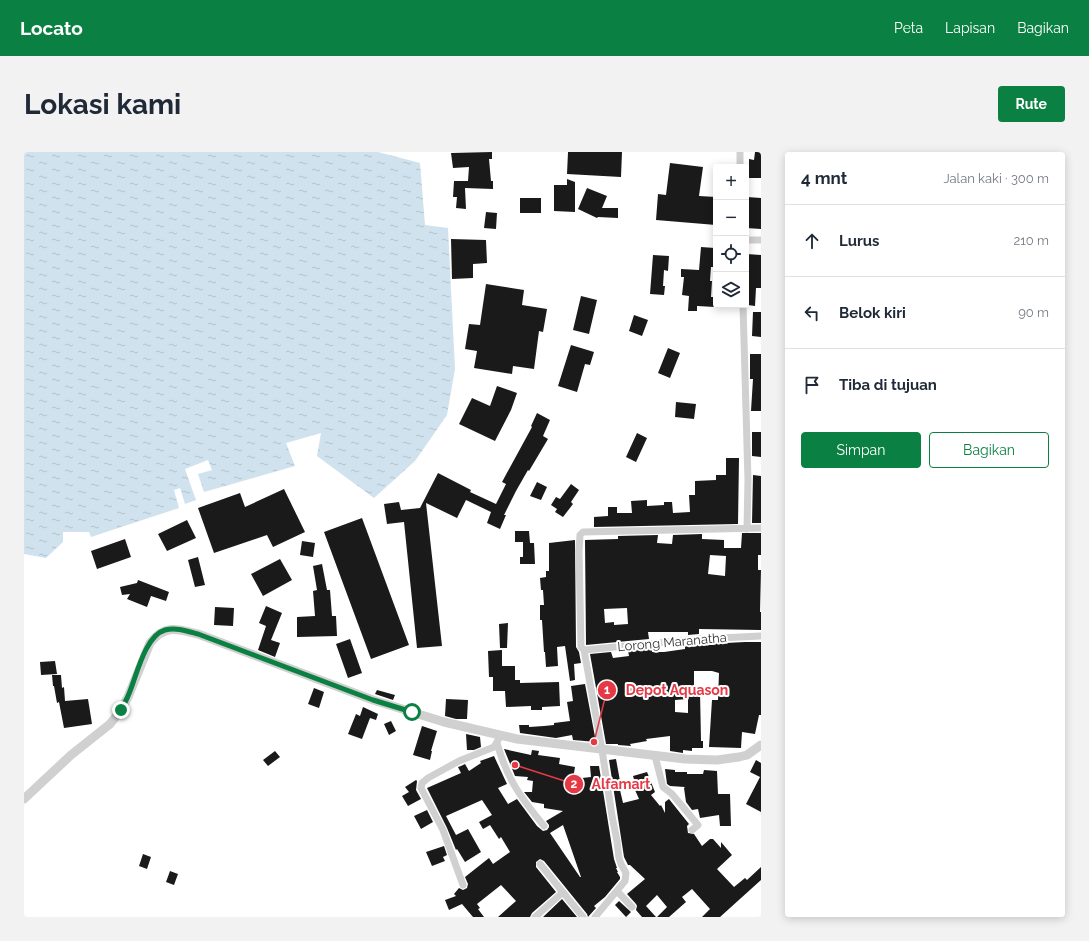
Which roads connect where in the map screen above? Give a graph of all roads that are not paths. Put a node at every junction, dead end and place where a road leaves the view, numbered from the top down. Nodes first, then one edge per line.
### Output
1 (740, 152) edge
2 (740, 164) edge
3 (749, 240) edge
4 (761, 240) edge
5 (743, 308) edge
6 (761, 528) edge
7 (747, 529) junction
8 (761, 636) edge
9 (584, 650) junction
10 (499, 739) junction
11 (761, 745) edge
12 (602, 750) junction
13 (655, 756) junction
14 (24, 799) edge
15 (544, 826) dead end
16 (692, 830) dead end
17 (540, 864) dead end
18 (463, 885) dead end
19 (617, 891) junction
20 (562, 893) junction
21 (632, 907) dead end
22 (535, 917) edge
23 (583, 917) edge
24 (595, 917) edge

1 - 2 street
3 - 4 street
5 - 7 street
6 - 7 street
7 - 9 street
8 - 9 street, Lorong Maranatha
9 - 12 street
10 - 12 street
10 - 14 street
10 - 15 street
10 - 18 street
11 - 13 street
12 - 13 street
12 - 19 street
13 - 16 street
17 - 20 street
19 - 21 street
19 - 24 street
20 - 22 street
20 - 23 street

